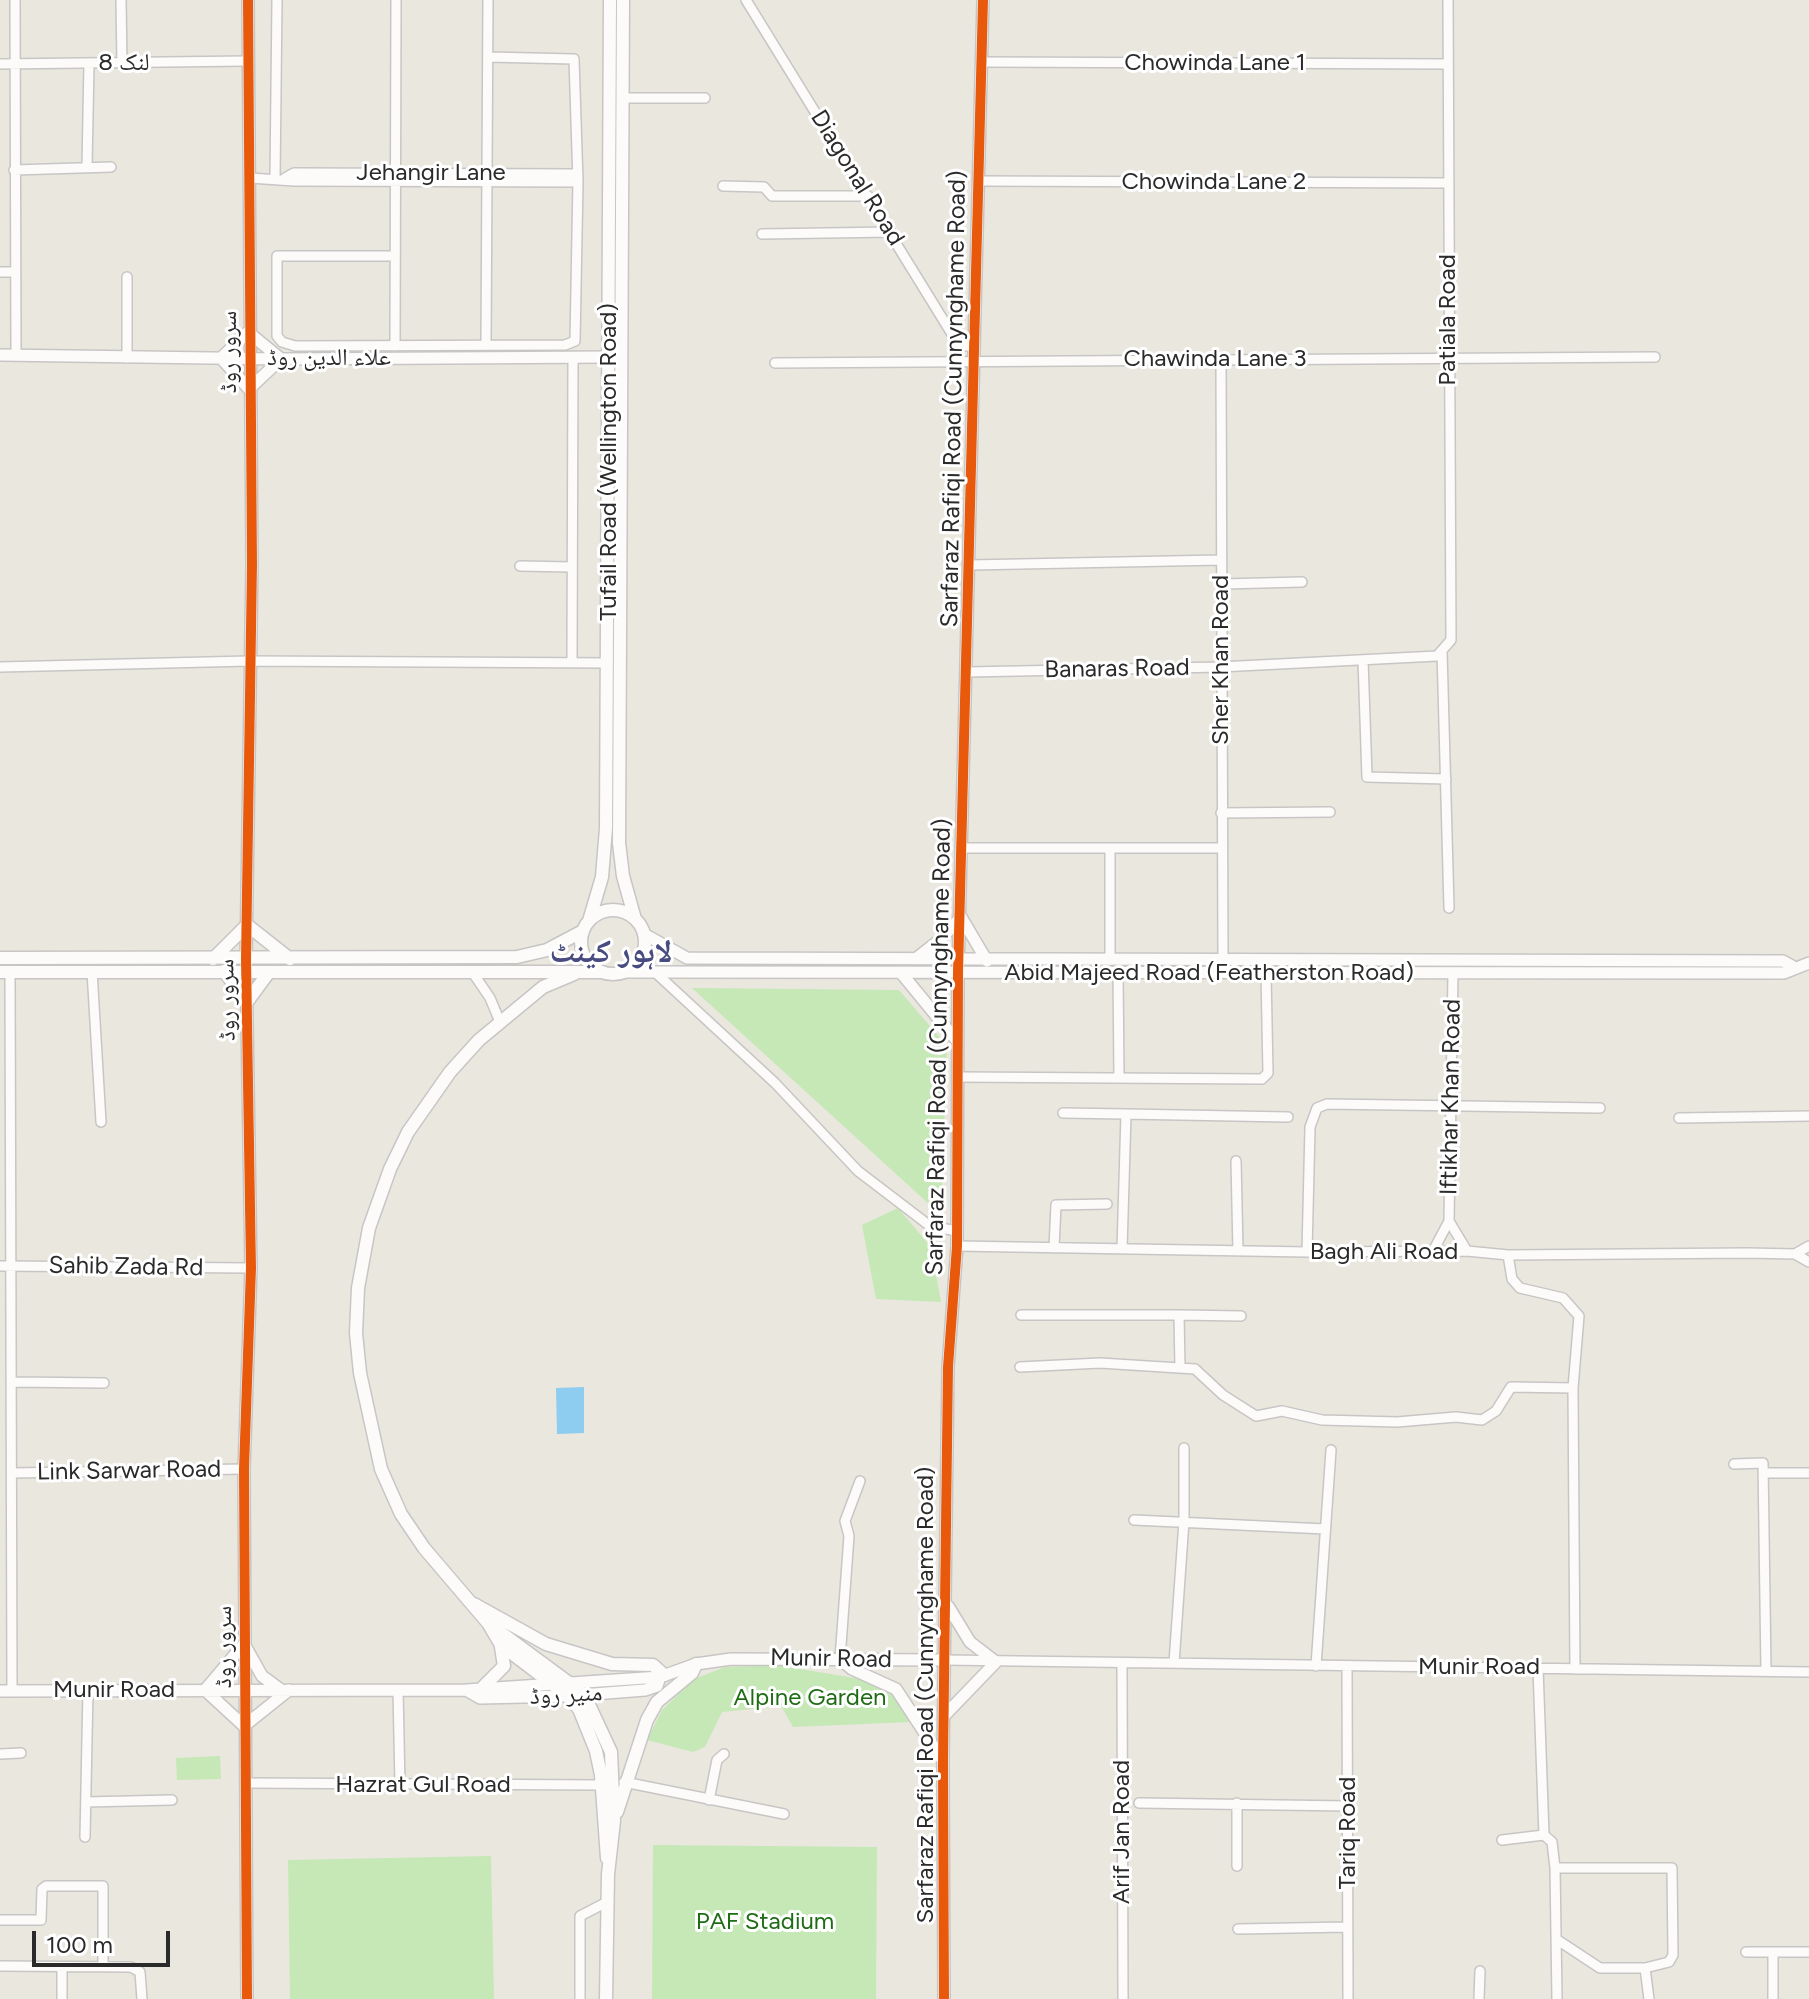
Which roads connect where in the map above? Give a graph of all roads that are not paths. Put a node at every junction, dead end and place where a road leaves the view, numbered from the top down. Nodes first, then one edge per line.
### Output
1 (15, 0) edge
2 (121, 0) edge
3 (248, 0) edge
4 (277, 0) edge
5 (396, 0) edge
6 (488, 0) edge
7 (610, 0) edge
8 (623, 0) edge
9 (746, 0) edge
10 (983, 0) edge
11 (1448, 0) edge
12 (489, 57) junction
13 (247, 61) junction
14 (983, 62) junction
15 (89, 63) junction
16 (0, 64) edge
17 (16, 64) junction
18 (122, 64) junction
19 (1448, 64) junction
20 (623, 98) junction
21 (705, 98) dead end
22 (87, 167) junction
23 (111, 167) dead end
24 (14, 170) junction
25 (395, 177) junction
26 (488, 177) junction
27 (250, 178) junction
28 (280, 178) junction
29 (578, 178) junction
30 (979, 181) junction
31 (1448, 183) junction
32 (723, 186) dead end
33 (868, 196) junction
34 (891, 232) junction
35 (762, 234) dead end
36 (395, 256) junction
37 (0, 272) edge
38 (15, 272) junction
39 (127, 277) dead end
40 (248, 332) junction
41 (486, 344) junction
42 (395, 346) junction
43 (974, 346) junction
44 (0, 355) edge
45 (16, 355) junction
46 (573, 357) junction
47 (610, 357) junction
48 (1448, 357) junction
49 (1655, 357) dead end
50 (127, 358) junction
51 (221, 358) junction
52 (249, 359) junction
53 (281, 359) junction
54 (975, 360) junction
55 (1221, 360) junction
56 (775, 363) dead end
57 (249, 389) junction
58 (1221, 560) junction
59 (970, 565) junction
60 (520, 566) dead end
61 (572, 567) junction
62 (1302, 582) dead end
63 (1222, 584) junction
64 (1442, 651) junction
65 (1363, 660) junction
66 (249, 661) junction
67 (572, 661) junction
68 (608, 663) junction
69 (0, 667) edge
70 (1220, 667) junction
71 (967, 672) junction
72 (1446, 779) junction
73 (1330, 812) dead end
74 (1221, 813) junction
75 (964, 848) junction
76 (1110, 848) junction
77 (1221, 848) junction
78 (1449, 908) dead end
79 (961, 917) junction
80 (635, 919) junction
81 (247, 925) junction
82 (586, 926) junction
83 (644, 934) junction
84 (0, 958) edge
85 (917, 958) junction
86 (213, 959) junction
87 (290, 959) junction
88 (959, 959) junction
89 (1110, 960) junction
90 (987, 961) junction
91 (1223, 961) junction
92 (1809, 963) edge
93 (246, 966) junction
94 (1792, 966) junction
95 (1199, 967) junction
96 (92, 971) junction
97 (224, 971) junction
98 (5, 972) edge
99 (269, 972) junction
100 (601, 972) junction
101 (625, 972) junction
102 (958, 972) junction
103 (473, 973) junction
104 (1118, 973) junction
105 (1266, 973) junction
106 (1453, 973) junction
107 (574, 974) junction
108 (657, 974) junction
109 (902, 974) junction
110 (247, 1002) junction
111 (500, 1022) junction
112 (957, 1041) junction
113 (958, 1077) junction
114 (1119, 1078) junction
115 (1451, 1108) junction
116 (1600, 1108) dead end
117 (1063, 1113) dead end
118 (1126, 1114) junction
119 (1809, 1116) edge
120 (1288, 1117) dead end
121 (1679, 1118) dead end
122 (101, 1122) dead end
123 (1236, 1161) dead end
124 (1107, 1204) dead end
125 (1449, 1221) junction
126 (957, 1231) junction
127 (957, 1246) junction
128 (1809, 1246) edge
129 (1054, 1248) junction
130 (1122, 1249) junction
131 (1238, 1251) junction
132 (1433, 1251) junction
133 (1467, 1251) junction
134 (1307, 1252) junction
135 (1795, 1254) junction
136 (1508, 1255) junction
137 (1809, 1262) edge
138 (0, 1266) edge
139 (12, 1266) junction
140 (251, 1268) junction
141 (1021, 1315) dead end
142 (1179, 1315) junction
143 (1241, 1316) dead end
144 (1020, 1367) dead end
145 (1180, 1368) junction
146 (13, 1382) junction
147 (104, 1383) dead end
148 (1573, 1388) junction
149 (0, 1425) edge
150 (13, 1425) junction
151 (1184, 1448) dead end
152 (1331, 1450) dead end
153 (1734, 1464) dead end
154 (244, 1469) junction
155 (13, 1473) junction
156 (1763, 1473) junction
157 (1809, 1473) edge
158 (860, 1481) dead end
159 (1134, 1520) dead end
160 (1184, 1521) junction
161 (1325, 1529) junction
162 (0, 1581) edge
163 (14, 1581) junction
164 (465, 1599) junction
165 (947, 1606) junction
166 (488, 1623) junction
167 (244, 1644) junction
168 (501, 1645) junction
169 (840, 1659) junction
170 (945, 1660) junction
171 (996, 1662) junction
172 (1174, 1663) junction
173 (696, 1664) junction
174 (1122, 1664) junction
175 (1316, 1666) junction
176 (1347, 1667) junction
177 (1538, 1668) junction
178 (1575, 1669) junction
179 (1766, 1671) junction
180 (1809, 1672) edge
181 (662, 1676) junction
182 (554, 1684) junction
183 (484, 1686) junction
184 (88, 1690) junction
185 (205, 1690) junction
186 (244, 1690) junction
187 (286, 1690) junction
188 (398, 1690) junction
189 (466, 1690) junction
190 (571, 1690) junction
191 (6, 1691) edge
192 (584, 1694) junction
193 (944, 1716) junction
194 (244, 1726) junction
195 (21, 1753) dead end
196 (0, 1754) edge
197 (724, 1754) dead end
198 (943, 1761) junction
199 (624, 1782) junction
200 (246, 1783) junction
201 (601, 1785) junction
202 (400, 1786) junction
203 (172, 1800) dead end
204 (709, 1800) junction
205 (86, 1802) junction
206 (1139, 1803) dead end
207 (1237, 1803) junction
208 (1348, 1806) junction
209 (784, 1814) dead end
210 (614, 1821) junction
211 (1544, 1835) junction
212 (85, 1837) dead end
213 (1502, 1840) dead end
214 (608, 1865) junction
215 (1237, 1866) dead end
216 (1555, 1868) junction
217 (607, 1902) junction
218 (0, 1920) edge
219 (1347, 1927) junction
220 (1238, 1929) dead end
221 (1556, 1939) junction
222 (1746, 1952) dead end
223 (1773, 1952) junction
224 (1809, 1952) edge
225 (0, 1966) edge
226 (103, 1966) junction
227 (62, 1967) junction
228 (1645, 1968) junction
229 (1480, 1971) dead end
230 (62, 1999) edge
231 (142, 1999) edge
232 (247, 1999) edge
233 (580, 1999) edge
234 (606, 1999) edge
235 (944, 1999) edge
236 (1123, 1999) edge
237 (1348, 1999) edge
238 (1479, 1999) edge
239 (1557, 1999) edge
240 (1649, 1999) edge
241 (1773, 1999) edge

1 - 17 street
2 - 18 street
3 - 13 street, سرور روڈ
4 - 28 street
5 - 25 street
6 - 12 street
7 - 47 main road, Tufail Road (Wellington Road)
8 - 20 main road, Tufail Road (Wellington Road)
9 - 33 street, Diagonal Road
10 - 14 street, Sarfaraz Rafiqi Road (Cunnynghame Road)
11 - 19 street, Patiala Road
12 - 26 street
12 - 29 street
13 - 18 street, لنک 8
13 - 27 street, سرور روڈ
14 - 19 street, Chowinda Lane 1
14 - 30 street, Sarfaraz Rafiqi Road (Cunnynghame Road)
15 - 17 street, لنک 8
15 - 18 street, لنک 8
15 - 22 street
16 - 17 street, لنک 8
17 - 24 street
19 - 31 street, Patiala Road
20 - 21 street
20 - 80 main road, Tufail Road (Wellington Road)
22 - 23 street
22 - 24 street
24 - 38 street
25 - 26 street, Jehangir Lane
25 - 28 street, Jehangir Lane
25 - 36 street
26 - 29 street, Jehangir Lane
26 - 41 street
27 - 28 street, Jehangir Lane
27 - 40 street, سرور روڈ
29 - 41 street
30 - 31 street, Chowinda Lane 2
30 - 43 street, Sarfaraz Rafiqi Road (Cunnynghame Road)
31 - 48 street, Patiala Road
32 - 33 street
33 - 34 street, Diagonal Road
34 - 35 street
34 - 43 street, Diagonal Road
36 - 42 street
36 - 42 street
37 - 38 street
38 - 45 street
39 - 50 street
40 - 51 street
40 - 52 street, سرور روڈ
40 - 53 street
41 - 42 street
43 - 54 street, Sarfaraz Rafiqi Road (Cunnynghame Road)
44 - 45 street, علاء الدین روڈ
45 - 50 street, علاء الدین روڈ
46 - 47 street, علاء الدین روڈ
46 - 53 street, علاء الدین روڈ
46 - 61 street
47 - 68 main road, Tufail Road (Wellington Road)
48 - 49 street, Chawinda Lane 3
48 - 55 street, Chawinda Lane 3
48 - 64 street, Patiala Road
50 - 51 street, علاء الدین روڈ
51 - 52 street, علاء الدین روڈ
51 - 57 street
52 - 53 street, علاء الدین روڈ
52 - 57 street, سرور روڈ
53 - 57 street
54 - 55 street, Chawinda Lane 3
54 - 56 street, Chawinda Lane 3
54 - 59 street, Sarfaraz Rafiqi Road (Cunnynghame Road)
55 - 58 street, Sher Khan Road
57 - 66 street, سرور روڈ
58 - 59 street
58 - 63 street, Sher Khan Road
59 - 71 street, Sarfaraz Rafiqi Road (Cunnynghame Road)
60 - 61 street
61 - 67 street
62 - 63 street
63 - 70 street, Sher Khan Road
64 - 65 street, Banaras Road
64 - 72 street
65 - 70 street, Banaras Road
65 - 72 street
66 - 67 street
66 - 69 street
66 - 81 street, سرور روڈ
67 - 68 street
68 - 82 main road, Tufail Road (Wellington Road)
70 - 71 street, Banaras Road
70 - 74 street, Sher Khan Road
71 - 75 street, Sarfaraz Rafiqi Road (Cunnynghame Road)
72 - 78 street
73 - 74 street
74 - 77 street, Sher Khan Road
75 - 76 street
75 - 79 street, Sarfaraz Rafiqi Road (Cunnynghame Road)
76 - 77 street
76 - 89 street
77 - 91 street, Sher Khan Road
79 - 85 street
79 - 88 street, Sarfaraz Rafiqi Road (Cunnynghame Road)
79 - 90 street
80 - 82 main road
80 - 83 main road
81 - 86 main road
81 - 87 main road
81 - 93 street, سرور روڈ
82 - 87 main road
82 - 100 main road
83 - 85 street, Abid Majeed Road (Featherston Road)
83 - 101 main road
84 - 86 main road
85 - 88 street, Abid Majeed Road (Featherston Road)
86 - 93 main road
87 - 93 main road
88 - 90 street, Abid Majeed Road (Featherston Road)
88 - 102 street, Sarfaraz Rafiqi Road (Cunnynghame Road)
89 - 90 street, Abid Majeed Road (Featherston Road)
89 - 95 street, Abid Majeed Road (Featherston Road)
91 - 94 street, Abid Majeed Road (Featherston Road)
91 - 95 street, Abid Majeed Road (Featherston Road)
92 - 94 street, Abid Majeed Road (Featherston Road)
93 - 97 main road
93 - 99 main road
93 - 110 street, سرور روڈ
94 - 106 street, Abid Majeed Road (Featherston Road)
95 - 104 street, Abid Majeed Road (Featherston Road)
95 - 105 street, Abid Majeed Road (Featherston Road)
96 - 97 main road
96 - 98 main road
96 - 122 street
97 - 110 main road
98 - 139 street
99 - 103 main road
99 - 110 main road
100 - 101 main road
100 - 107 main road
101 - 108 street, Abid Majeed Road (Featherston Road)
102 - 104 street, Abid Majeed Road (Featherston Road)
102 - 109 street, Abid Majeed Road (Featherston Road)
102 - 112 street, Sarfaraz Rafiqi Road (Cunnynghame Road)
103 - 107 main road
103 - 111 street
104 - 114 street
105 - 106 street, Abid Majeed Road (Featherston Road)
105 - 114 street
106 - 115 street, Iftikhar Khan Road
107 - 111 main road
108 - 109 street, Abid Majeed Road (Featherston Road)
108 - 126 street
109 - 112 street
110 - 140 street, سرور روڈ
111 - 164 main road
112 - 113 street, Sarfaraz Rafiqi Road (Cunnynghame Road)
113 - 114 street
113 - 126 street, Sarfaraz Rafiqi Road (Cunnynghame Road)
115 - 116 street
115 - 125 street, Iftikhar Khan Road
115 - 134 street
117 - 118 street
118 - 120 street
118 - 130 street
119 - 121 street
123 - 131 street
124 - 129 street
125 - 132 street, Iftikhar Khan Road
125 - 133 street, Iftikhar Khan Road
126 - 127 street, Sarfaraz Rafiqi Road (Cunnynghame Road)
127 - 129 street, Bagh Ali Road
127 - 165 street, Sarfaraz Rafiqi Road (Cunnynghame Road)
128 - 135 street
129 - 130 street, Bagh Ali Road
130 - 131 street, Bagh Ali Road
131 - 134 street, Bagh Ali Road
132 - 133 street, Bagh Ali Road
132 - 134 street, Bagh Ali Road
133 - 136 street, Bagh Ali Road
135 - 136 street, Bagh Ali Road
135 - 137 street, Bagh Ali Road
136 - 148 street
138 - 139 street, Sahib Zada Rd
139 - 140 street, Sahib Zada Rd
139 - 146 street
140 - 154 street, سرور روڈ
141 - 142 street
142 - 143 street
142 - 145 street
144 - 145 street
145 - 148 street
146 - 147 street
146 - 150 street
148 - 178 street
149 - 150 street
150 - 155 street
151 - 160 street
152 - 161 street
153 - 156 street
154 - 155 street, Link Sarwar Road
154 - 167 street, سرور روڈ
155 - 163 street
156 - 157 street
156 - 179 street
158 - 169 street
159 - 160 street
160 - 161 street
160 - 172 street
161 - 175 street
162 - 163 street
163 - 191 street
164 - 166 main road
164 - 181 main road
165 - 170 street, Sarfaraz Rafiqi Road (Cunnynghame Road)
165 - 171 street
166 - 168 main road
166 - 190 main road
167 - 185 street
167 - 186 street, سرور روڈ
167 - 187 street
168 - 182 main road
168 - 183 main road
169 - 170 street, Munir Road
169 - 173 street, Munir Road
169 - 198 street
170 - 171 street, Munir Road
170 - 193 street, Sarfaraz Rafiqi Road (Cunnynghame Road)
171 - 174 street, Munir Road
171 - 193 street
172 - 174 street, Munir Road
172 - 175 street, Munir Road
173 - 181 street, Munir Road
173 - 199 main road
174 - 236 street, Arif Jan Road
175 - 176 street, Munir Road
176 - 177 street, Munir Road
176 - 208 street, Tariq Road
177 - 178 street, Munir Road
177 - 211 street
178 - 179 street, Munir Road
179 - 180 street, Munir Road
181 - 190 street, Munir Road
181 - 192 street, منیر روڈ
182 - 183 street, Munir Road
182 - 190 main road
183 - 189 street, Munir Road
184 - 185 street, Munir Road
184 - 191 street, Munir Road
184 - 205 street
185 - 186 street, Munir Road
185 - 194 street
186 - 187 street, Munir Road
186 - 194 street, سرور روڈ
187 - 188 street, Munir Road
187 - 194 street
188 - 189 street, Munir Road
188 - 202 street
189 - 190 street, منیر روڈ
190 - 192 main road
190 - 201 main road
192 - 210 main road
193 - 198 street, Sarfaraz Rafiqi Road (Cunnynghame Road)
194 - 200 street, سرور روڈ
195 - 196 street
197 - 204 street
198 - 235 street, Sarfaraz Rafiqi Road (Cunnynghame Road)
199 - 204 street
199 - 210 main road
200 - 202 street, Hazrat Gul Road
200 - 232 street, سرور روڈ
201 - 202 street, Hazrat Gul Road
201 - 214 main road
203 - 205 street
204 - 209 street
205 - 212 street
206 - 207 street
207 - 208 street
207 - 215 street
208 - 219 street, Tariq Road
210 - 214 main road
211 - 213 street
211 - 216 street
214 - 217 main road
216 - 221 street
216 - 228 street
217 - 233 street
217 - 234 main road
218 - 226 street
219 - 220 street
219 - 237 street, Tariq Road
221 - 228 street
221 - 239 street
222 - 223 street
223 - 224 street
223 - 241 street
225 - 227 street
226 - 227 street
226 - 231 street
227 - 230 street
228 - 240 street
229 - 238 street

